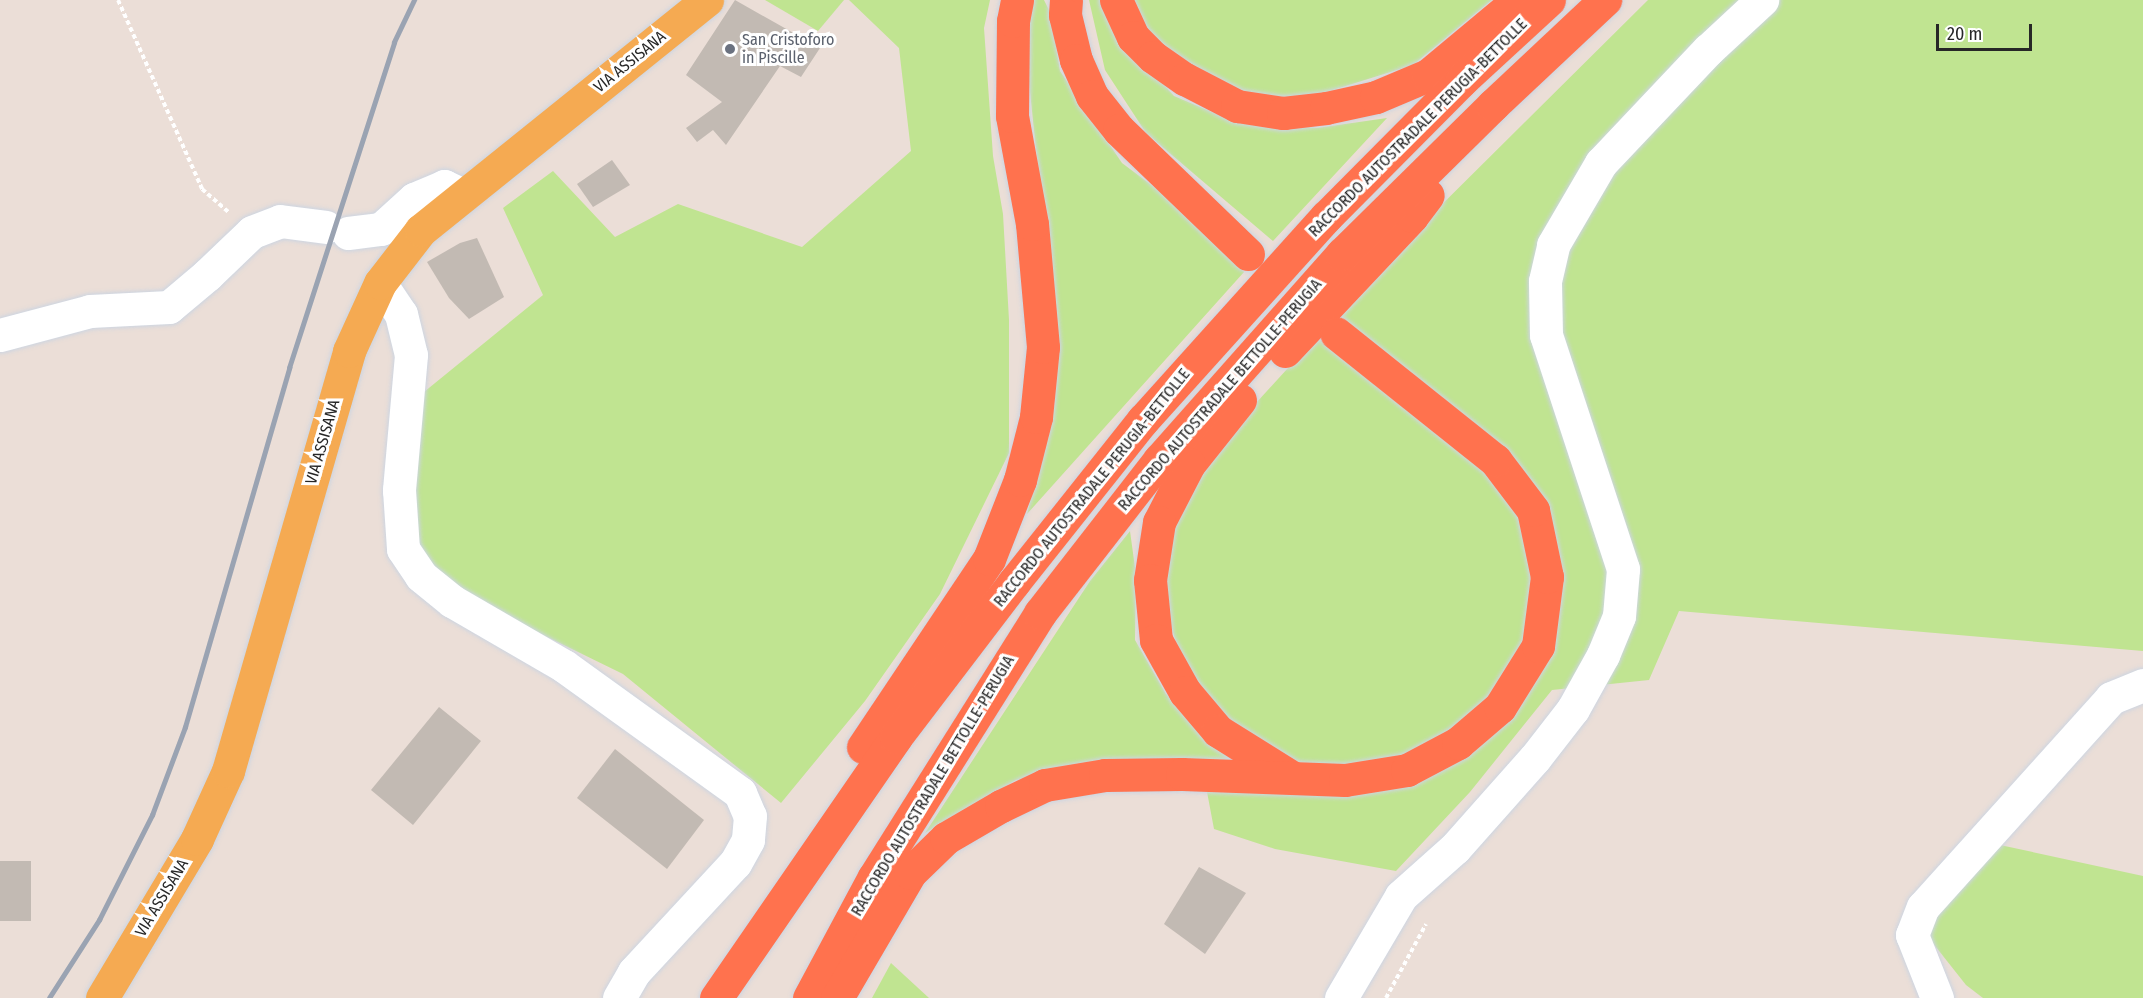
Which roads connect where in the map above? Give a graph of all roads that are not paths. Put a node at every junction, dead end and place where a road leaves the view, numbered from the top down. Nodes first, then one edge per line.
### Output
1 (706, 0) edge
2 (1017, 0) edge
3 (1066, 0) edge
4 (1116, 0) edge
5 (1518, 0) edge
6 (1549, 0) edge
7 (1605, 0) edge
8 (1762, 0) edge
9 (1493, 105) junction
10 (463, 195) junction
11 (1248, 254) dead end
12 (380, 283) junction
13 (1336, 333) dead end
14 (0, 335) edge
15 (2143, 685) edge
16 (1291, 777) junction
17 (102, 998) edge
18 (619, 998) edge
19 (708, 998) edge
20 (716, 998) edge
21 (809, 998) edge
22 (837, 998) edge
23 (1341, 998) edge
24 (1937, 998) edge

1 - 10 main road, VIA ASSISANA
2 - 19 highway
3 - 11 highway
4 - 5 highway
6 - 20 highway, RACCORDO AUTOSTRADALE PERUGIA-BETTOLLE
7 - 9 highway, RACCORDO AUTOSTRADALE BETTOLLE-PERUGIA
8 - 23 street
9 - 16 highway
9 - 21 highway, RACCORDO AUTOSTRADALE BETTOLLE-PERUGIA
10 - 12 main road, VIA ASSISANA
10 - 14 street
12 - 17 main road, VIA ASSISANA
12 - 18 street
13 - 16 highway
15 - 24 street
16 - 22 highway

